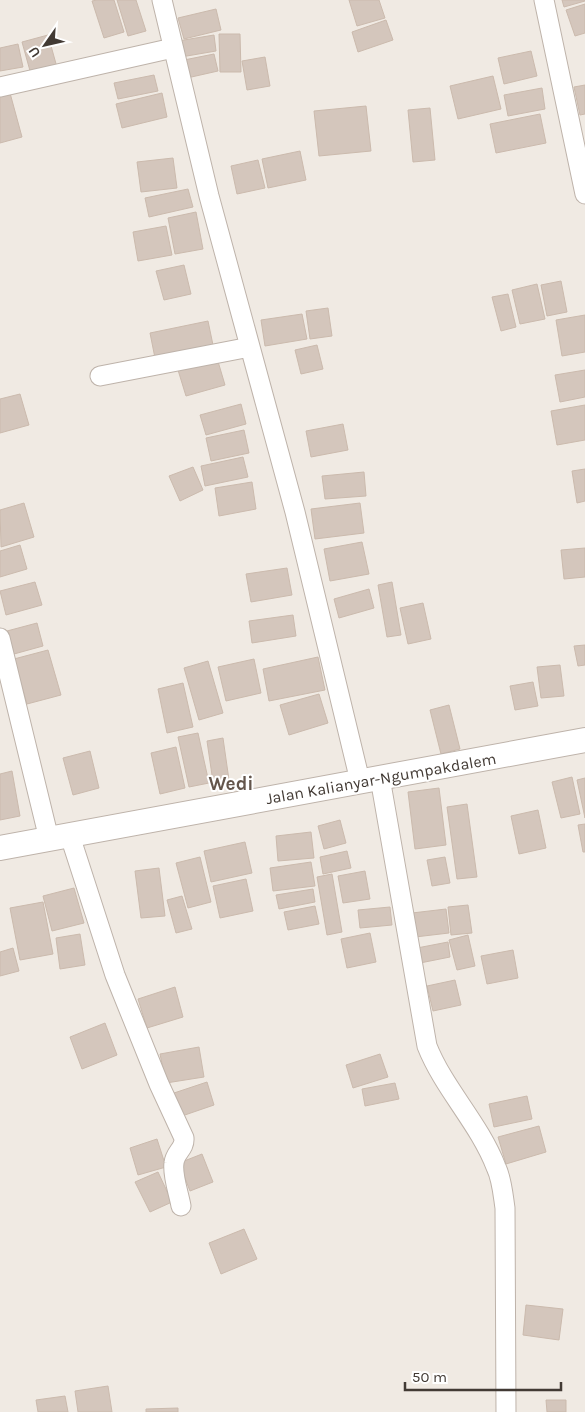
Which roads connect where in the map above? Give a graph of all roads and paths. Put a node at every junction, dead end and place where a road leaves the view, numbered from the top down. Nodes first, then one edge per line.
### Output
1 (162, 0) edge
2 (544, 0) edge
3 (173, 48) junction
4 (0, 87) edge
5 (585, 194) edge
6 (250, 347) junction
7 (100, 376) dead end
8 (0, 638) edge
9 (585, 740) edge
10 (370, 779) junction
11 (60, 838) junction
12 (0, 848) edge
13 (181, 1206) dead end
14 (506, 1412) edge

1 - 3 street
2 - 5 street
3 - 4 street
3 - 6 street
6 - 7 street
6 - 10 street
8 - 11 street
9 - 10 street, Jalan Kalianyar-Ngumpakdalem
10 - 11 street, Jalan Kalianyar-Ngumpakdalem
10 - 14 street
11 - 12 street, Jalan Kalianyar-Ngumpakdalem
11 - 13 street

